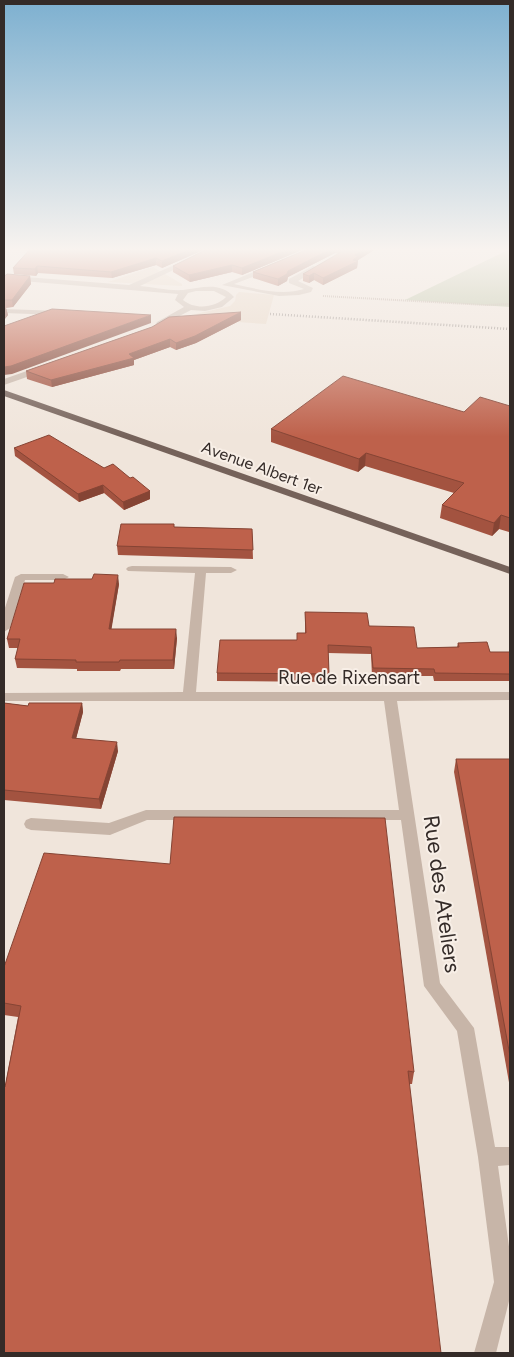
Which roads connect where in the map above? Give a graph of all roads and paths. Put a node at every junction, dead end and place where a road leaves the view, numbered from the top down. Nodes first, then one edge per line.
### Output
1 (184, 310) edge
2 (4, 311) edge
3 (69, 313) edge
4 (155, 327) edge
5 (51, 365) edge
6 (4, 382) edge
7 (4, 392) edge
8 (132, 569) dead end
9 (201, 570) junction
10 (231, 570) dead end
11 (510, 572) edge
12 (63, 577) edge
13 (4, 628) edge
14 (390, 695) junction
15 (189, 696) junction
16 (510, 696) edge
17 (4, 697) edge
18 (408, 815) junction
19 (30, 824) dead end
20 (510, 1156) edge
21 (487, 1157) junction
22 (485, 1353) edge

1 - 4 street
2 - 3 street
5 - 6 street
7 - 11 main road, Avenue Albert 1er
8 - 9 street
9 - 10 street
9 - 15 street
12 - 13 street
14 - 15 street, Rue de Rixensart
14 - 16 street, Rue de Rixensart
14 - 18 street, Rue des Ateliers
15 - 17 street, Rue de Rixensart
18 - 19 street
18 - 21 street, Rue des Ateliers
20 - 21 street
21 - 22 street, Rue des Ateliers

